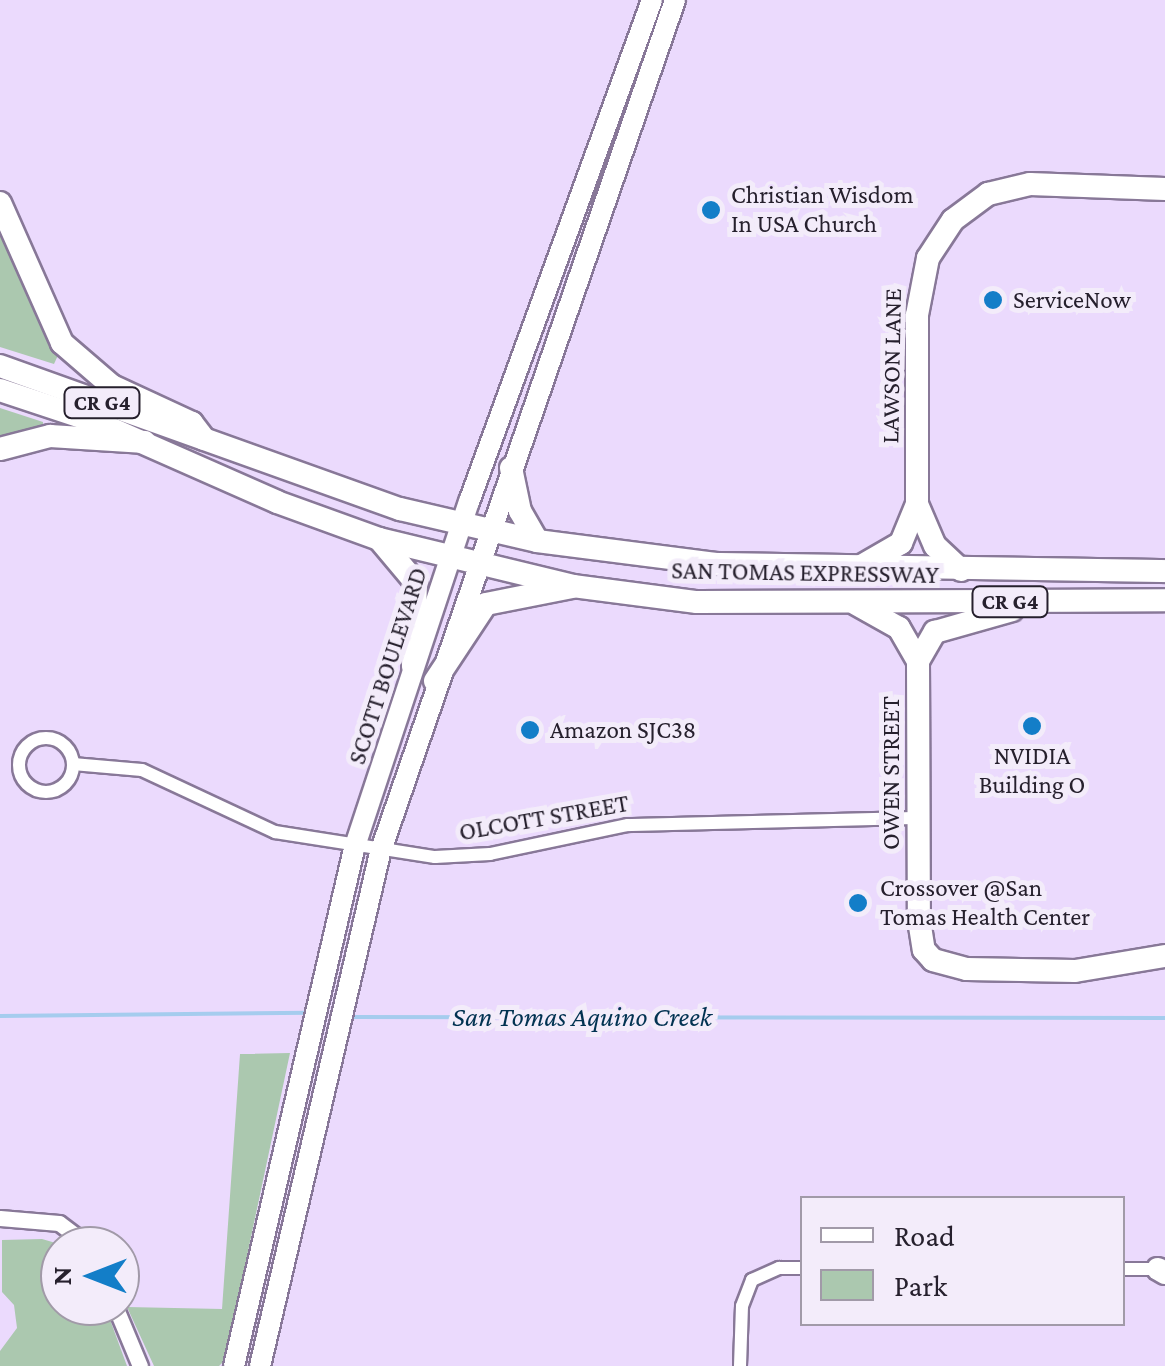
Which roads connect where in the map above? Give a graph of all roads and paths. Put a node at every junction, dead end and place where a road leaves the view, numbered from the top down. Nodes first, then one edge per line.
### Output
1 (652, 0) edge
2 (675, 0) edge
3 (1165, 189) edge
4 (0, 203) edge
5 (0, 366) edge
6 (0, 390) edge
7 (204, 439) junction
8 (146, 442) junction
9 (0, 449) edge
10 (511, 468) junction
11 (918, 504) junction
12 (462, 526) junction
13 (488, 530) junction
14 (379, 539) junction
15 (537, 540) junction
16 (450, 558) junction
17 (476, 564) junction
18 (859, 567) junction
19 (960, 570) junction
20 (1165, 570) edge
21 (573, 586) junction
22 (1165, 600) edge
23 (1020, 602) junction
24 (855, 603) junction
25 (918, 661) junction
26 (413, 666) junction
27 (434, 681) junction
28 (73, 764) junction
29 (918, 818) junction
30 (354, 848) junction
31 (380, 853) junction
32 (1160, 951) edge
33 (0, 1218) edge
34 (63, 1226) edge
35 (800, 1268) edge
36 (1125, 1269) edge
37 (1162, 1269) edge
38 (123, 1326) edge
39 (140, 1366) edge
40 (234, 1366) edge
41 (260, 1366) edge
42 (740, 1366) edge

1 - 12 main road, SCOTT BOULEVARD
2 - 10 main road, SCOTT BOULEVARD
3 - 11 highway, LAWSON LANE
4 - 7 highway
5 - 7 highway, SAN TOMAS EXPRESSWAY / CR G4
6 - 8 highway, SAN TOMAS EXPRESSWAY / CR G4
7 - 12 highway, SAN TOMAS EXPRESSWAY / CR G4
8 - 9 highway
8 - 14 highway, SAN TOMAS EXPRESSWAY / CR G4
10 - 13 main road, SCOTT BOULEVARD
10 - 15 highway
11 - 18 highway
11 - 19 highway
12 - 13 highway, SAN TOMAS EXPRESSWAY / CR G4
12 - 16 main road, SCOTT BOULEVARD
13 - 15 highway, SAN TOMAS EXPRESSWAY / CR G4
13 - 17 main road, SCOTT BOULEVARD
14 - 16 highway, SAN TOMAS EXPRESSWAY / CR G4
14 - 26 highway
15 - 18 highway, SAN TOMAS EXPRESSWAY / CR G4
16 - 17 highway, SAN TOMAS EXPRESSWAY / CR G4
16 - 26 main road, SCOTT BOULEVARD
17 - 21 highway, SAN TOMAS EXPRESSWAY / CR G4
17 - 27 main road, SCOTT BOULEVARD
18 - 19 highway, SAN TOMAS EXPRESSWAY / CR G4
19 - 20 highway, SAN TOMAS EXPRESSWAY / CR G4
21 - 24 highway, SAN TOMAS EXPRESSWAY / CR G4
21 - 27 highway
22 - 23 highway, SAN TOMAS EXPRESSWAY / CR G4
23 - 24 highway, SAN TOMAS EXPRESSWAY / CR G4
23 - 25 highway
24 - 25 highway
25 - 29 highway, OWEN STREET
26 - 30 main road, SCOTT BOULEVARD
27 - 31 main road, SCOTT BOULEVARD
28 - 28 street, OLCOTT STREET
28 - 30 street, OLCOTT STREET
29 - 31 street, OLCOTT STREET
29 - 32 highway, OWEN STREET
30 - 31 street, OLCOTT STREET
30 - 40 main road, SCOTT BOULEVARD
31 - 41 main road, SCOTT BOULEVARD
33 - 34 street
35 - 42 street
36 - 37 street
38 - 39 street

